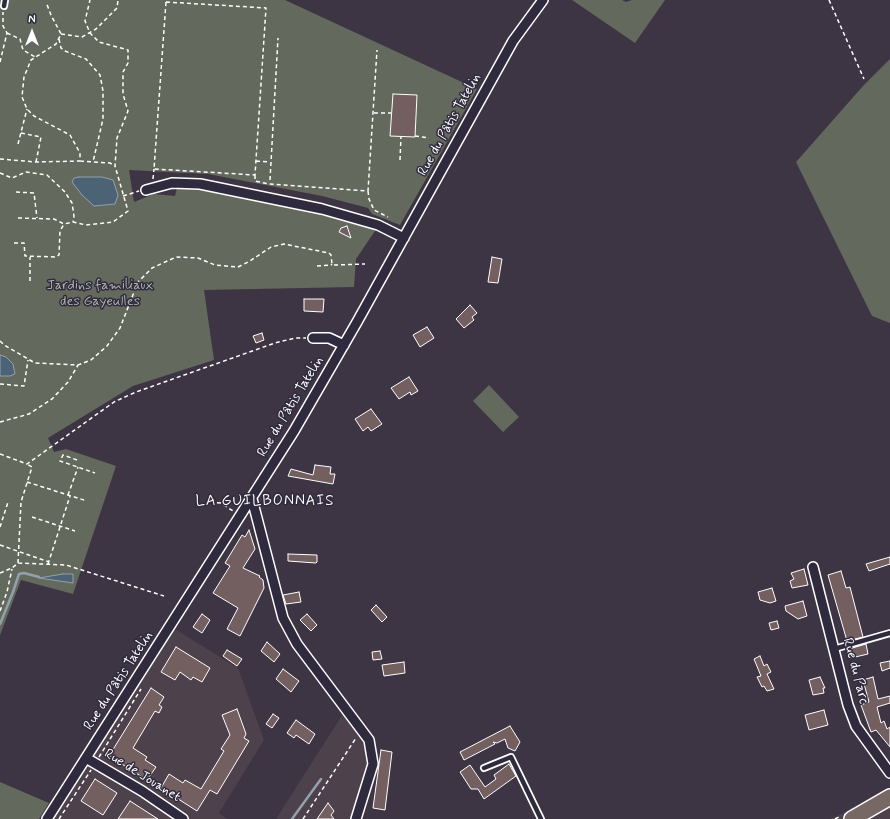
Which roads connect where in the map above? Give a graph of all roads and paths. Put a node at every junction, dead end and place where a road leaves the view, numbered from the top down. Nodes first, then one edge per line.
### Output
1 (5, 0) edge
2 (90, 0) edge
3 (118, 0) edge
4 (543, 0) edge
5 (829, 0) edge
6 (46, 2) dead end
7 (4, 6) joint
8 (7, 33) junction
9 (90, 33) junction
10 (61, 34) junction
11 (278, 38) dead end
12 (59, 39) junction
13 (377, 50) dead end
14 (35, 57) junction
15 (0, 62) edge
16 (864, 79) dead end
17 (27, 109) junction
18 (374, 112) junction
19 (391, 113) dead end
20 (21, 133) junction
21 (401, 136) dead end
22 (415, 136) dead end
23 (429, 138) dead end
24 (18, 144) dead end
25 (0, 159) edge
26 (400, 160) dead end
27 (256, 161) junction
28 (36, 162) junction
29 (80, 162) junction
30 (94, 162) junction
31 (271, 162) junction
32 (115, 166) junction
33 (0, 173) edge
34 (255, 176) junction
35 (270, 180) dead end
36 (146, 190) joint
37 (368, 191) junction
38 (16, 192) dead end
39 (123, 196) junction
40 (388, 216) dead end
41 (18, 218) dead end
42 (37, 218) junction
43 (72, 222) junction
44 (64, 224) junction
45 (404, 238) junction
46 (14, 242) dead end
47 (30, 256) junction
48 (332, 264) junction
49 (365, 264) dead end
50 (316, 266) dead end
51 (30, 281) dead end
52 (314, 338) joint
53 (0, 340) edge
54 (344, 345) junction
55 (28, 360) junction
56 (78, 365) junction
57 (0, 384) edge
58 (0, 422) edge
59 (0, 454) edge
60 (77, 460) dead end
61 (27, 464) junction
62 (78, 467) junction
63 (95, 473) dead end
64 (27, 482) junction
65 (69, 496) junction
66 (252, 499) junction
67 (87, 501) dead end
68 (8, 502) dead end
69 (210, 502) dead end
70 (32, 517) dead end
71 (240, 517) junction
72 (60, 526) junction
73 (0, 527) edge
74 (75, 531) dead end
75 (0, 545) edge
76 (19, 551) junction
77 (18, 563) junction
78 (48, 563) junction
79 (813, 567) dead end
80 (12, 568) junction
81 (0, 573) edge
82 (164, 596) dead end
83 (0, 611) edge
84 (890, 633) edge
85 (834, 648) junction
86 (141, 689) dead end
87 (362, 730) junction
88 (86, 758) junction
89 (95, 763) junction
90 (484, 768) dead end
91 (890, 773) edge
92 (890, 797) edge
93 (47, 819) edge
94 (59, 819) edge
95 (183, 819) edge
96 (303, 819) edge
97 (356, 819) edge
98 (541, 819) edge
99 (852, 819) edge

1 - 7 lane
2 - 9 path
3 - 9 path
4 - 45 street, Rue du Pâtis Tatelin
5 - 16 path
6 - 10 path
7 - 8 path
8 - 14 path
8 - 15 path
9 - 10 path
9 - 32 path
10 - 12 path
11 - 31 path
12 - 14 path
12 - 30 path
13 - 18 path
14 - 17 path
17 - 20 path
17 - 29 path
18 - 19 path
18 - 37 path
20 - 24 path
20 - 28 path
21 - 26 path
22 - 23 path
25 - 28 path
27 - 31 path
27 - 34 path
27 - 34 path
28 - 29 path
29 - 30 path
30 - 32 path
31 - 35 path
32 - 39 path
33 - 43 path
34 - 37 path
36 - 39 path
36 - 45 street
37 - 40 path
38 - 42 path
39 - 43 path
41 - 42 path
42 - 44 path
43 - 44 path
44 - 47 path
45 - 54 street, Rue du Pâtis Tatelin
46 - 47 path
47 - 51 path
48 - 49 path
48 - 50 path
48 - 56 path
52 - 54 street
52 - 61 path
53 - 55 path
54 - 66 street, Rue du Pâtis Tatelin
55 - 56 path
55 - 57 path
56 - 58 path
59 - 61 path
60 - 62 path
61 - 64 path
62 - 63 path
62 - 65 path
64 - 65 path
64 - 76 path
65 - 67 path
65 - 72 path
66 - 71 street, Rue du Pâtis Tatelin
66 - 87 street
68 - 73 path
69 - 71 path
70 - 72 path
71 - 88 street, Rue du Pâtis Tatelin
72 - 74 path
72 - 78 path
75 - 76 path
76 - 77 path
76 - 78 path
77 - 78 path
77 - 80 path
78 - 82 path
79 - 85 street, Rue du Parc
80 - 81 path
80 - 83 path
84 - 85 lane
85 - 91 street, Rue du Parc
86 - 89 path
87 - 96 path
87 - 97 street
88 - 89 street, Rue de Jouanet
88 - 93 street, Rue du Pâtis Tatelin
89 - 94 path
89 - 95 street, Rue de Jouanet
90 - 98 lane
92 - 99 main road

